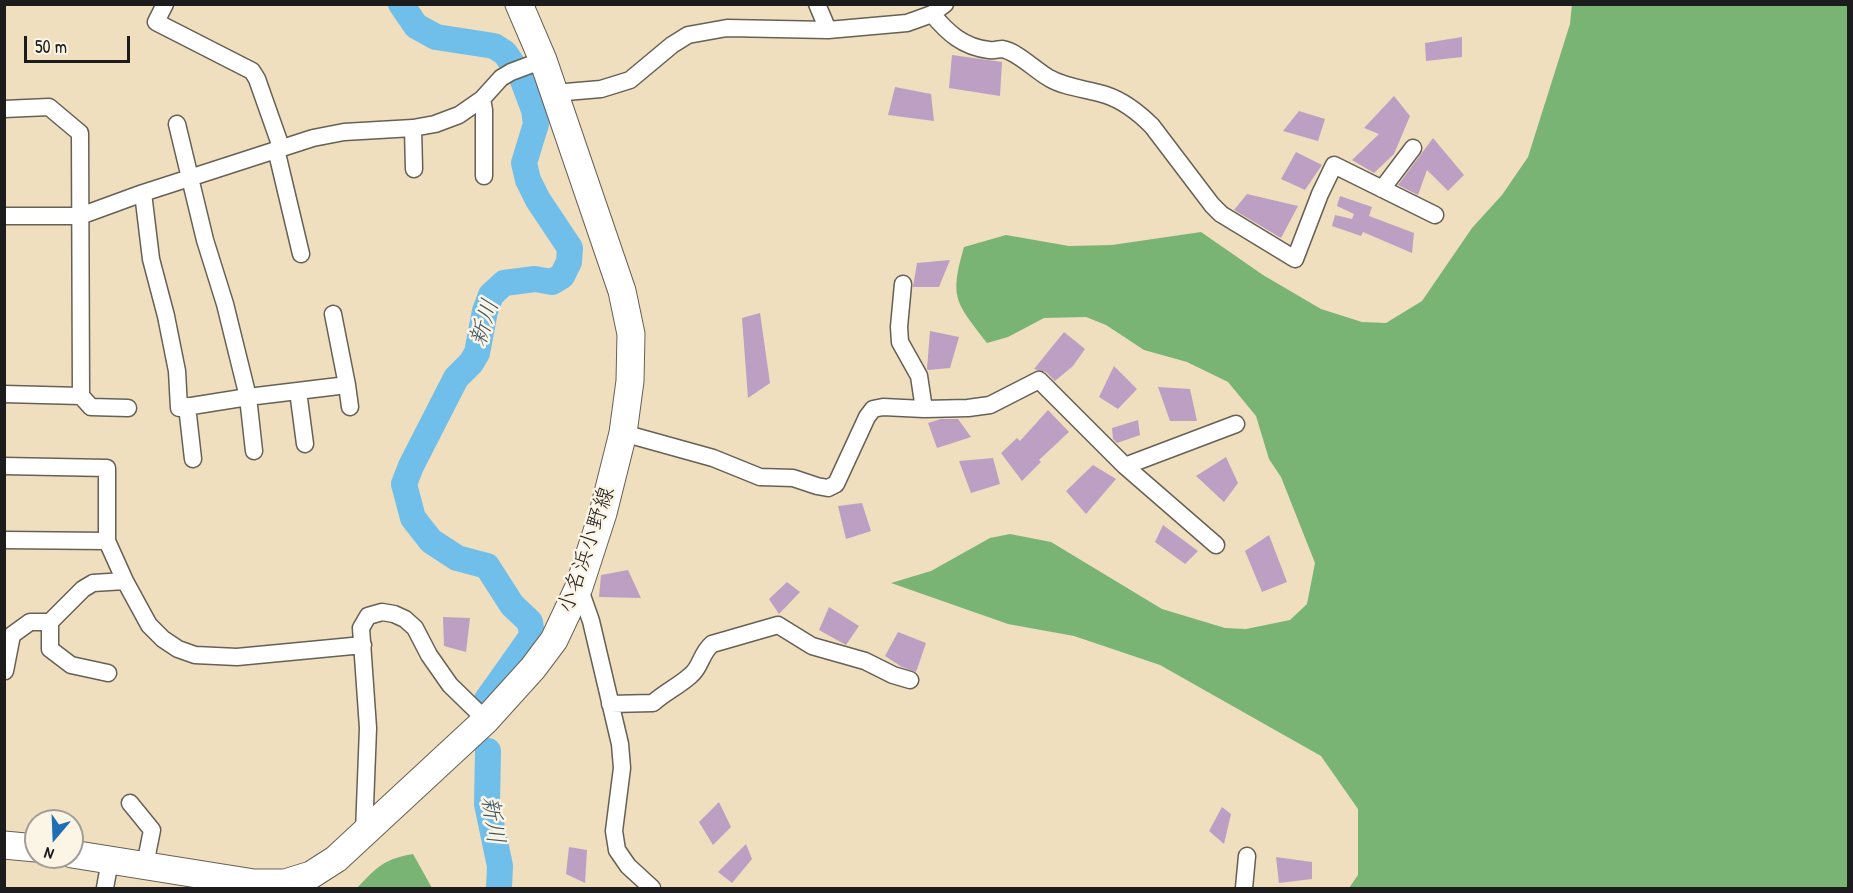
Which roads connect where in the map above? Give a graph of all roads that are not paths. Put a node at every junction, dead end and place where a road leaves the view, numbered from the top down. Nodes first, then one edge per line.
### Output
1 (165, 4) edge
2 (519, 4) edge
3 (818, 4) edge
4 (939, 9) edge
5 (828, 30) junction
6 (537, 62) junction
7 (554, 93) junction
8 (482, 99) junction
9 (4, 110) edge
10 (177, 124) dead end
11 (413, 128) junction
12 (278, 148) junction
13 (1413, 148) dead end
14 (414, 170) dead end
15 (484, 176) dead end
16 (189, 178) junction
17 (1382, 189) junction
18 (143, 193) junction
19 (1435, 215) dead end
20 (4, 216) edge
21 (80, 216) junction
22 (301, 254) dead end
23 (903, 284) dead end
24 (333, 314) dead end
25 (347, 385) junction
26 (298, 391) junction
27 (4, 394) edge
28 (81, 396) junction
29 (248, 397) junction
30 (187, 406) junction
31 (350, 407) dead end
32 (128, 408) dead end
33 (924, 409) junction
34 (1236, 424) dead end
35 (623, 433) junction
36 (306, 444) dead end
37 (254, 451) dead end
38 (193, 459) dead end
39 (4, 465) edge
40 (1125, 466) junction
41 (4, 540) edge
42 (107, 541) junction
43 (1216, 545) dead end
44 (125, 581) junction
45 (579, 587) junction
46 (50, 622) junction
47 (363, 645) junction
48 (5, 671) edge
49 (108, 673) dead end
50 (909, 680) dead end
51 (610, 704) junction
52 (486, 720) junction
53 (130, 803) dead end
54 (364, 832) junction
55 (4, 845) edge
56 (24, 848) edge
57 (84, 856) edge
58 (1247, 856) dead end
59 (110, 860) junction
60 (145, 865) junction
61 (105, 888) edge
62 (652, 888) edge
63 (1244, 888) edge

1 - 12 street
2 - 6 main road, 小名浜小野線
3 - 5 street
4 - 5 street
4 - 17 street
5 - 7 street
6 - 7 main road, 小名浜小野線
6 - 8 street
7 - 35 main road, 小名浜小野線
8 - 11 street
8 - 15 street
9 - 21 street
10 - 16 street
11 - 12 street
11 - 14 street
12 - 16 street
12 - 22 street
13 - 17 street
16 - 18 street
16 - 29 street
17 - 19 street
18 - 21 street
18 - 30 street
20 - 21 street
21 - 28 street
23 - 33 street
24 - 25 street
25 - 26 street
25 - 31 street
26 - 29 street
26 - 36 street
27 - 28 street
28 - 32 street
29 - 30 street
29 - 37 street
30 - 38 street
33 - 35 street
33 - 40 street
34 - 40 street
35 - 45 main road, 小名浜小野線
39 - 42 street
40 - 43 street
41 - 42 street
42 - 44 street
44 - 46 street
44 - 47 street
45 - 51 street
45 - 52 main road, 小名浜小野線
46 - 48 street
46 - 49 street
47 - 52 street
47 - 54 street
50 - 51 street
51 - 62 street
52 - 54 main road, 小名浜小野線
53 - 60 street
54 - 60 main road, 小名浜小野線
55 - 56 main road
57 - 59 main road, 小名浜小野線
58 - 63 street
59 - 60 main road, 小名浜小野線
59 - 61 street

